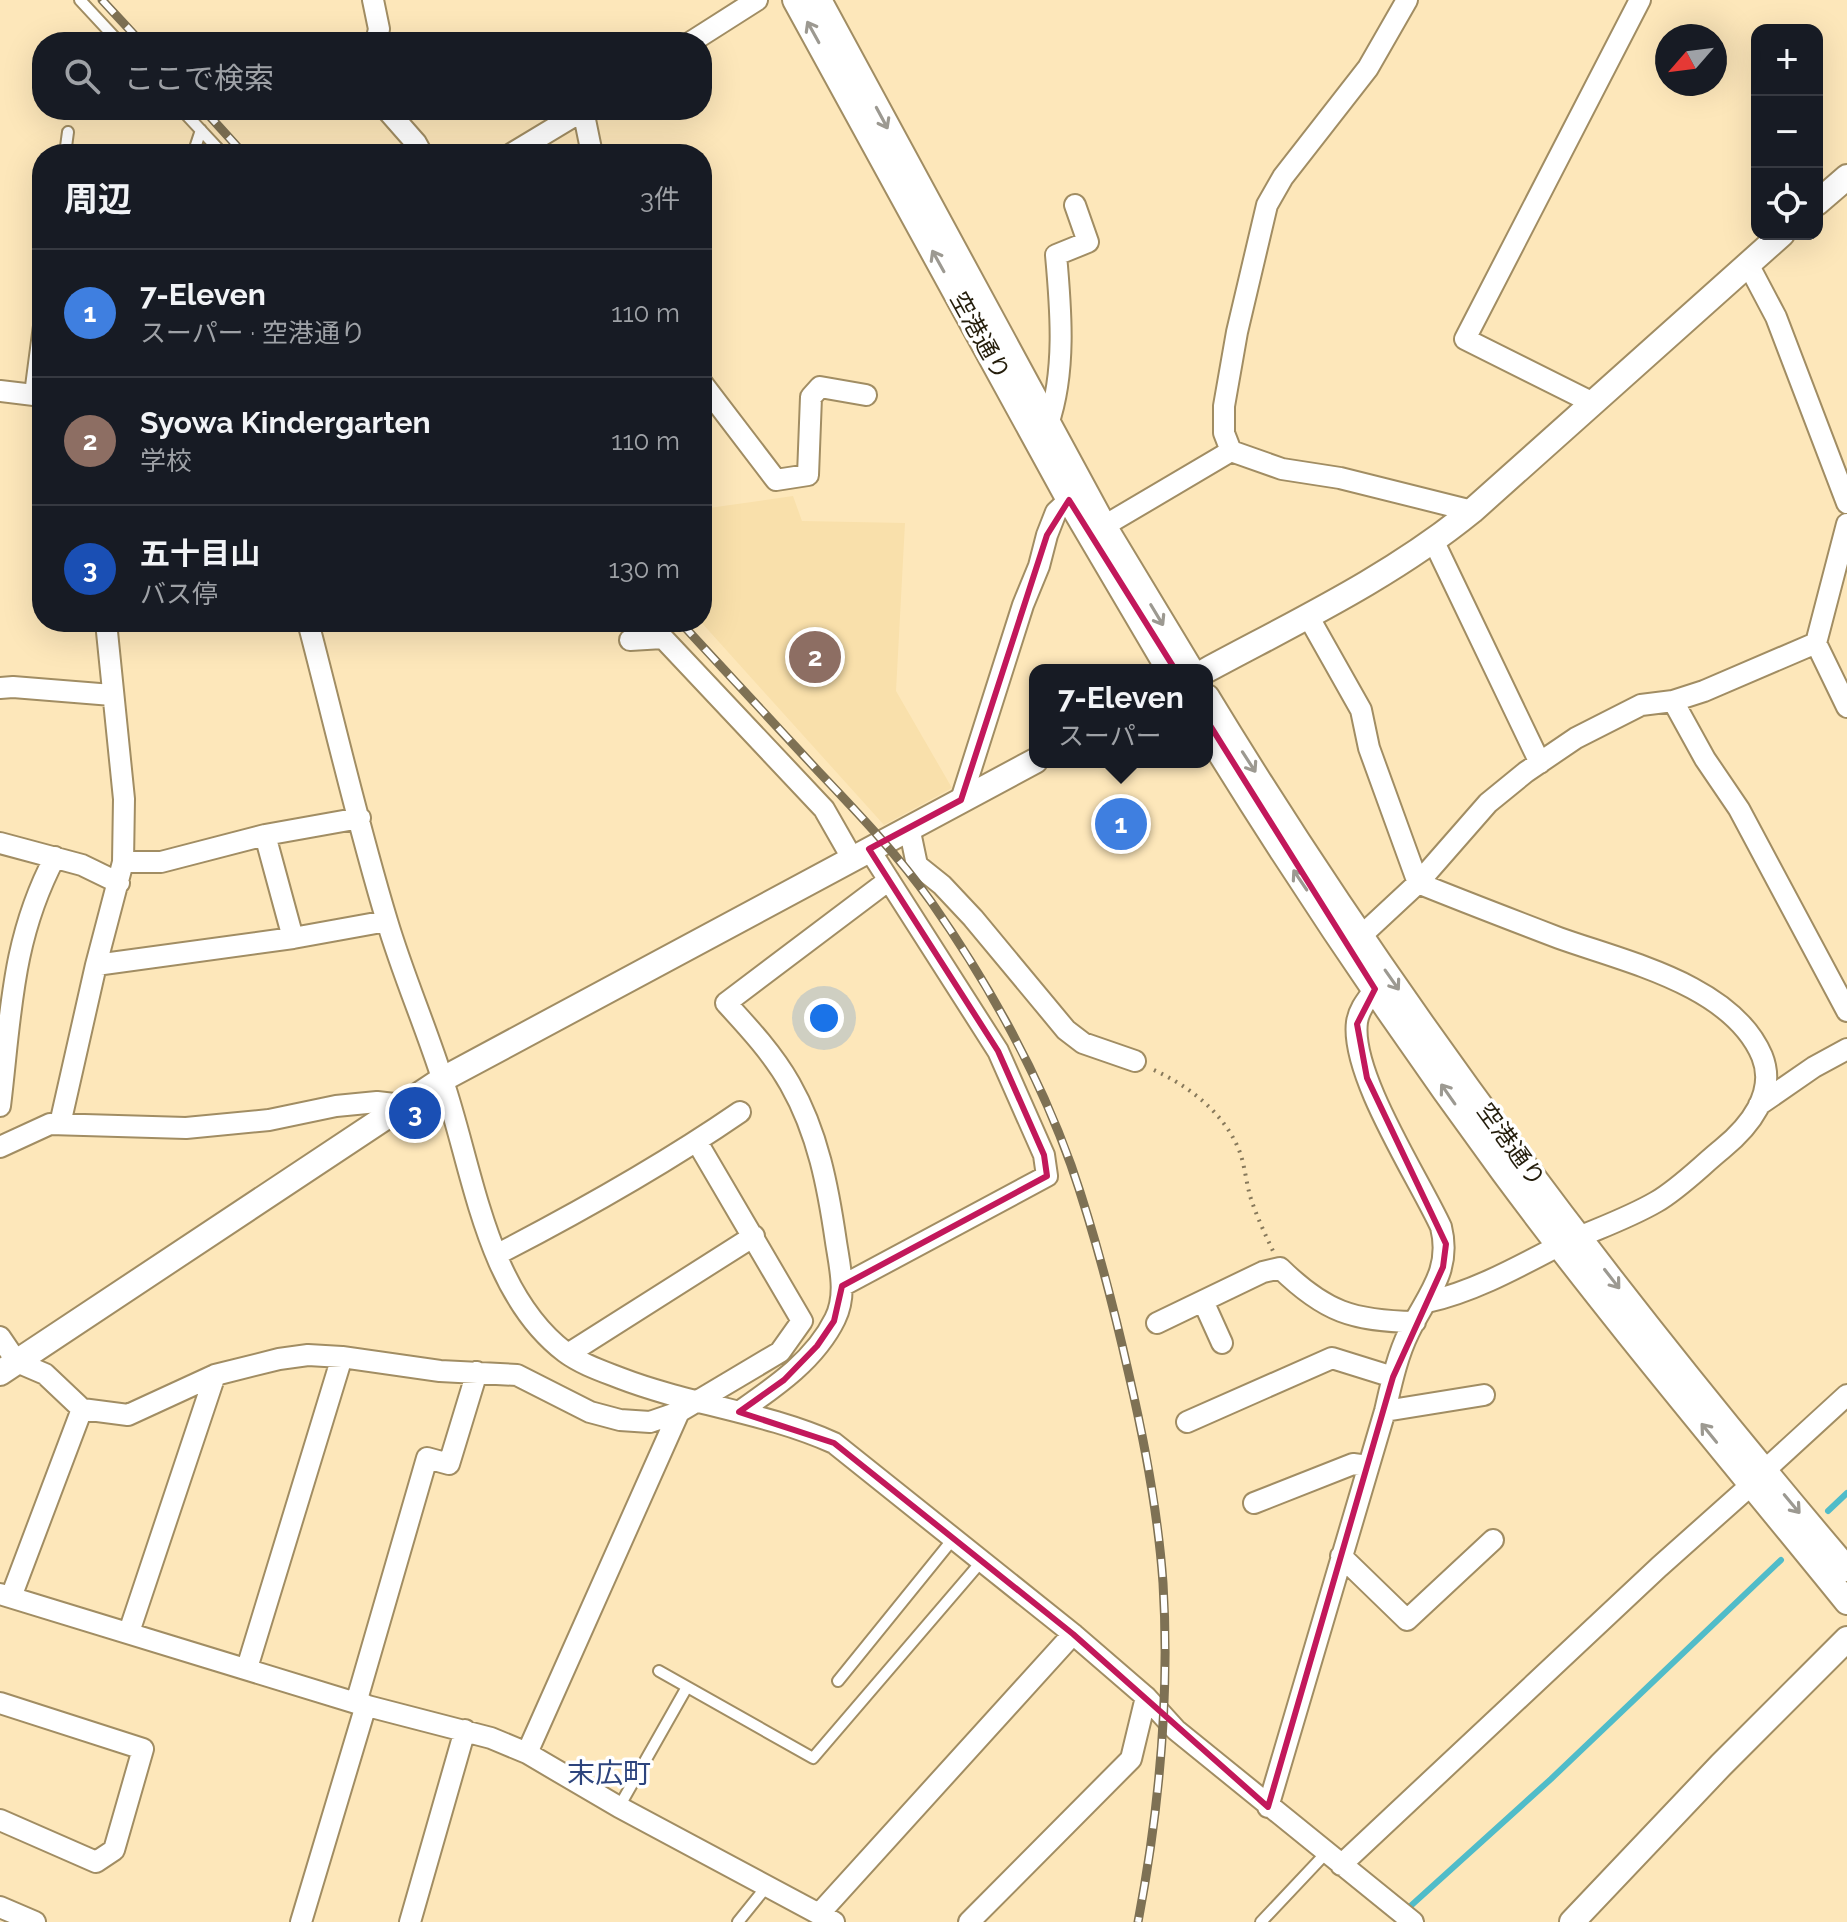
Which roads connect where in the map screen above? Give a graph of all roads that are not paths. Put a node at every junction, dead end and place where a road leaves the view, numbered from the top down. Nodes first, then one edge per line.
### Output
1 (80, 0) edge
2 (373, 0) edge
3 (757, 0) edge
4 (795, 0) edge
5 (819, 0) edge
6 (1407, 0) edge
7 (1640, 0) edge
8 (110, 32) edge
9 (378, 32) edge
10 (707, 32) edge
11 (192, 120) edge
12 (396, 120) edge
13 (567, 120) edge
14 (585, 120) edge
15 (201, 130) junction
16 (68, 132) dead end
17 (66, 144) edge
18 (196, 144) edge
19 (214, 144) edge
20 (417, 144) edge
21 (528, 144) edge
22 (590, 144) edge
23 (1847, 177) edge
24 (1823, 198) edge
25 (1075, 205) dead end
26 (1775, 240) edge
27 (1748, 264) junction
28 (0, 391) edge
29 (32, 395) edge
30 (866, 395) dead end
31 (712, 401) edge
32 (1593, 403) junction
33 (1048, 424) junction
34 (1231, 451) junction
35 (1069, 500) junction
36 (1847, 503) edge
37 (1472, 511) junction
38 (1847, 524) edge
39 (1104, 526) junction
40 (1434, 542) junction
41 (1308, 616) junction
42 (107, 632) edge
43 (311, 632) edge
44 (630, 640) dead end
45 (1816, 643) junction
46 (1165, 664) edge
47 (1187, 664) edge
48 (1213, 667) edge
49 (0, 688) edge
50 (112, 695) junction
51 (1673, 701) junction
52 (1213, 706) edge
53 (1847, 707) edge
54 (1213, 742) edge
55 (1540, 763) junction
56 (1029, 764) edge
57 (961, 800) junction
58 (360, 818) junction
59 (909, 827) junction
60 (265, 835) junction
61 (0, 843) edge
62 (860, 853) junction
63 (55, 857) junction
64 (121, 872) junction
65 (889, 880) junction
66 (1418, 883) junction
67 (387, 921) junction
68 (1361, 936) junction
69 (293, 938) junction
70 (96, 965) junction
71 (1375, 989) junction
72 (1847, 1011) edge
73 (1847, 1049) edge
74 (1135, 1061) road end
75 (443, 1079) junction
76 (403, 1105) junction
77 (1759, 1105) junction
78 (0, 1106) edge
79 (740, 1112) dead end
80 (60, 1124) junction
81 (697, 1142) junction
82 (0, 1147) edge
83 (754, 1236) junction
84 (1569, 1241) junction
85 (498, 1254) junction
86 (842, 1286) junction
87 (1203, 1301) junction
88 (1427, 1302) junction
89 (1415, 1322) junction
90 (1157, 1323) dead end
91 (0, 1337) edge
92 (1222, 1343) dead end
93 (568, 1354) junction
94 (342, 1357) junction
95 (9, 1367) edge
96 (477, 1372) junction
97 (215, 1375) junction
98 (1393, 1377) junction
99 (1484, 1395) dead end
100 (1847, 1395) edge
101 (688, 1408) junction
102 (82, 1409) junction
103 (1385, 1411) junction
104 (739, 1412) junction
105 (1187, 1422) dead end
106 (1368, 1466) junction
107 (1758, 1478) junction
108 (1254, 1503) dead end
109 (953, 1539) junction
110 (1493, 1540) dead end
111 (1341, 1556) junction
112 (981, 1562) junction
113 (1847, 1569) edge
114 (4, 1599) edge
115 (1847, 1602) edge
116 (129, 1632) junction
117 (1073, 1634) junction
118 (1847, 1639) edge
119 (247, 1668) junction
120 (659, 1671) dead end
121 (838, 1681) dead end
122 (687, 1687) junction
123 (1146, 1697) junction
124 (0, 1703) edge
125 (361, 1704) junction
126 (465, 1730) junction
127 (527, 1753) junction
128 (619, 1807) junction
129 (1268, 1807) junction
130 (0, 1820) edge
131 (1334, 1859) junction
132 (767, 1886) junction
133 (0, 1907) edge
134 (827, 1918) edge
135 (35, 1922) edge
136 (301, 1922) edge
137 (410, 1922) edge
138 (738, 1922) edge
139 (969, 1922) edge
140 (1261, 1922) edge
141 (1413, 1922) edge
142 (1572, 1922) edge

1 - 8 lane
2 - 9 street
3 - 10 street
35 -> 4 street, 空港通り
5 -> 33 street, 空港通り
6 - 34 street
7 - 32 street
11 - 15 lane
12 - 20 street
13 - 21 street
14 - 22 street
15 - 18 lane
15 - 19 lane
16 - 17 lane
23 - 24 street
25 - 33 street
26 - 27 street
27 - 32 street
27 - 36 street
28 - 29 street
30 - 31 street
32 - 37 street
33 - 39 street, 空港通り
34 - 37 street
34 - 39 street
35 - 46 street, 空港通り
35 - 57 street
37 - 40 street
38 - 45 street
39 -> 47 street, 空港通り
40 - 41 street
40 - 55 street
41 - 48 street
41 - 66 street
42 - 50 street
43 - 58 street
44 - 62 street
45 - 51 street
45 - 53 street
49 - 50 street
50 - 64 street
51 - 55 street
51 - 72 street
52 -> 68 street, 空港通り
71 -> 54 street, 空港通り
55 - 66 street
56 - 57 street
57 - 59 street
58 - 60 street
58 - 67 street
59 - 62 street
59 - 74 street
60 - 64 street
60 - 69 street
61 - 63 street
62 - 65 street
62 - 75 street
63 - 64 street
63 - 78 street
64 - 70 street
65 - 86 street
65 - 86 street
66 - 68 street
66 - 77 street
67 - 69 street
67 - 75 street
68 -> 84 street, 空港通り
69 - 70 street
70 - 80 street
84 -> 71 street, 空港通り
71 - 88 street
73 - 77 street
75 - 76 street
75 - 85 street
76 - 80 street
76 - 95 street
77 - 84 street
79 - 81 street
80 - 82 street
81 - 83 street
81 - 85 street
83 - 93 street
83 - 101 street
84 - 88 street
84 - 107 street, 空港通り
85 - 93 street
86 - 104 street
87 - 89 street
87 - 90 street
87 - 92 street
88 - 89 street
89 - 98 street
91 - 95 street
93 - 101 street
94 - 96 street
94 - 97 street
94 - 119 street
95 - 102 street
96 - 101 street
96 - 125 street
97 - 102 street
97 - 116 street
98 - 103 street
98 - 105 street
99 - 103 street
100 - 107 street
101 - 104 street
101 - 127 street
102 - 114 street
103 - 106 street
104 - 109 street
106 - 108 street
106 - 111 street
107 -> 113 street, 空港通り
107 - 115 street, 空港通り
107 - 131 street
109 - 112 street
109 - 121 lane
110 - 111 street
111 - 129 street
112 - 117 street
112 - 122 lane
114 - 116 street
116 - 119 street
117 - 123 street
117 - 134 street
118 - 142 street
119 - 125 street
120 - 122 lane
122 - 128 lane
123 - 129 street
123 - 139 street
124 - 130 street
125 - 126 street
125 - 136 street
126 - 127 street
126 - 137 street
127 - 128 street
128 - 132 street
129 - 131 street
131 - 140 lane
131 - 141 street
132 - 134 street
132 - 138 lane
133 - 135 street

